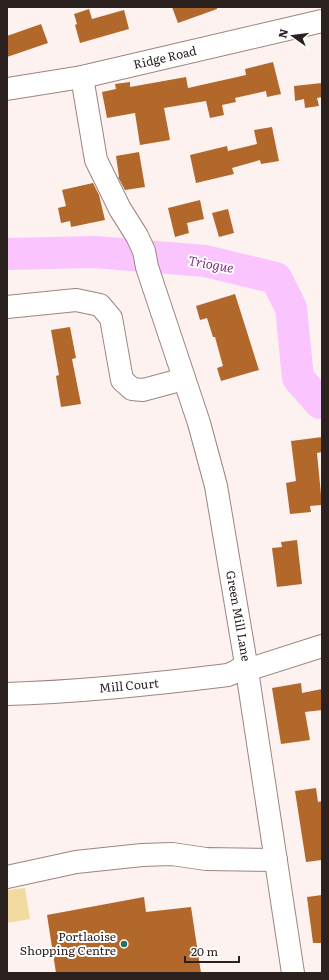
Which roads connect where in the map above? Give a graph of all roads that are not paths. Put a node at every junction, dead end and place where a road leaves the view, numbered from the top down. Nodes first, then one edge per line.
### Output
1 (322, 21) edge
2 (82, 77) junction
3 (7, 89) edge
4 (7, 307) edge
5 (184, 379) junction
6 (322, 646) edge
7 (247, 667) junction
8 (7, 694) edge
9 (276, 860) junction
10 (7, 877) edge
11 (293, 973) edge

1 - 2 street, Ridge Road
2 - 3 street, Ridge Road
2 - 5 street, Green Mill Lane
4 - 5 street
5 - 7 street, Green Mill Lane
6 - 7 street, Mill Court
7 - 8 street, Mill Court
7 - 9 street, Green Mill Lane
9 - 10 street
9 - 11 street, Green Mill Lane

